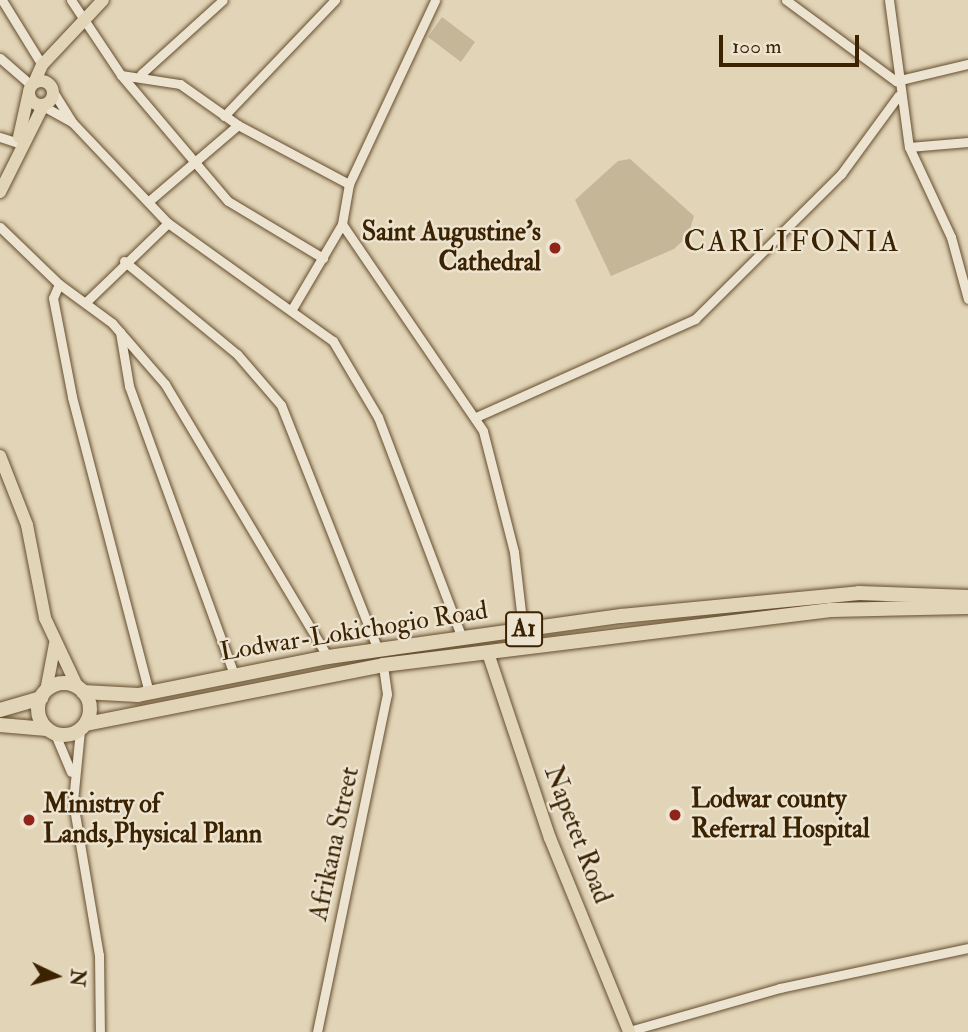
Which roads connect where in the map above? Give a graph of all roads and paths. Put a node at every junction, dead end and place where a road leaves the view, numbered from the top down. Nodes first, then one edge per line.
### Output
1 (2, 0) edge
2 (71, 0) edge
3 (103, 0) edge
4 (223, 0) edge
5 (335, 0) edge
6 (435, 0) edge
7 (786, 0) edge
8 (889, 0) edge
9 (84, 19) junction
10 (59, 48) junction
11 (0, 58) edge
12 (968, 64) edge
13 (42, 65) junction
14 (141, 74) junction
15 (121, 75) junction
16 (896, 81) junction
17 (31, 87) junction
18 (51, 88) junction
19 (898, 96) junction
20 (43, 106) junction
21 (224, 116) junction
22 (72, 122) junction
23 (237, 125) junction
24 (0, 137) edge
25 (968, 142) edge
26 (17, 147) junction
27 (909, 147) junction
28 (192, 163) junction
29 (349, 184) junction
30 (0, 192) edge
31 (149, 201) junction
32 (168, 223) junction
33 (342, 224) junction
34 (0, 227) edge
35 (323, 258) junction
36 (124, 261) junction
37 (59, 284) junction
38 (968, 299) edge
39 (87, 301) junction
40 (292, 309) junction
41 (120, 332) junction
42 (476, 417) junction
43 (0, 456) edge
44 (6, 484) edge
45 (968, 597) edge
46 (968, 607) edge
47 (523, 629) junction
48 (463, 638) junction
49 (55, 644) junction
50 (378, 650) junction
51 (488, 653) junction
52 (328, 657) junction
53 (383, 665) junction
54 (234, 676) junction
55 (80, 689) junction
56 (149, 693) junction
57 (43, 694) junction
58 (0, 710) edge
59 (0, 725) edge
60 (83, 727) junction
61 (51, 732) junction
62 (71, 772) junction
63 (968, 948) edge
64 (100, 1032) edge
65 (317, 1032) edge
66 (629, 1032) edge

1 - 13 street
2 - 9 street
3 - 9 main road
4 - 14 street
5 - 21 street
6 - 29 street
7 - 16 street
8 - 16 street
9 - 10 main road
9 - 15 street
10 - 13 main road
10 - 18 main road
11 - 17 street
12 - 16 street
13 - 17 main road
14 - 15 street
14 - 21 street
15 - 28 street
16 - 19 street
17 - 18 main road
17 - 20 main road
17 - 26 main road
18 - 20 main road
18 - 22 street
19 - 27 street
19 - 42 street
20 - 22 street
20 - 26 main road
21 - 23 street
22 - 31 street
23 - 28 street
23 - 29 street
24 - 26 street
25 - 27 street
26 - 30 main road
27 - 38 street
28 - 31 street
28 - 35 street
29 - 33 street
31 - 32 street
32 - 36 street
32 - 40 street
33 - 35 street
33 - 42 street
34 - 37 street
35 - 40 street
36 - 39 street
36 - 50 street
37 - 39 street
37 - 56 street
39 - 41 street
40 - 48 street
41 - 52 street
41 - 54 street
42 - 47 street
43 - 44 main road
44 - 49 main road
45 - 47 highway, Lodwar-Lokichogio Road / A1
46 - 51 highway, Lodwar-Lokichogio Road / A1
47 - 48 highway, Lodwar-Lokichogio Road / A1
48 - 50 highway, Lodwar-Lokichogio Road / A1
49 - 55 main road
49 - 57 main road
50 - 52 highway, Lodwar-Lokichogio Road / A1
51 - 53 highway, Lodwar-Lokichogio Road / A1
51 - 66 main road, Napetet Road
52 - 54 highway, Lodwar-Lokichogio Road / A1
53 - 60 highway, Lodwar-Lokichogio Road / A1
53 - 65 street, Afrikana Street
54 - 56 highway, Lodwar-Lokichogio Road / A1
55 - 56 highway, Lodwar-Lokichogio Road / A1
55 - 57 highway, A1
55 - 60 highway
57 - 58 highway, A1
57 - 61 highway
59 - 61 highway, A1
60 - 61 highway, A1
60 - 62 street
61 - 62 street
62 - 64 street
63 - 66 street

